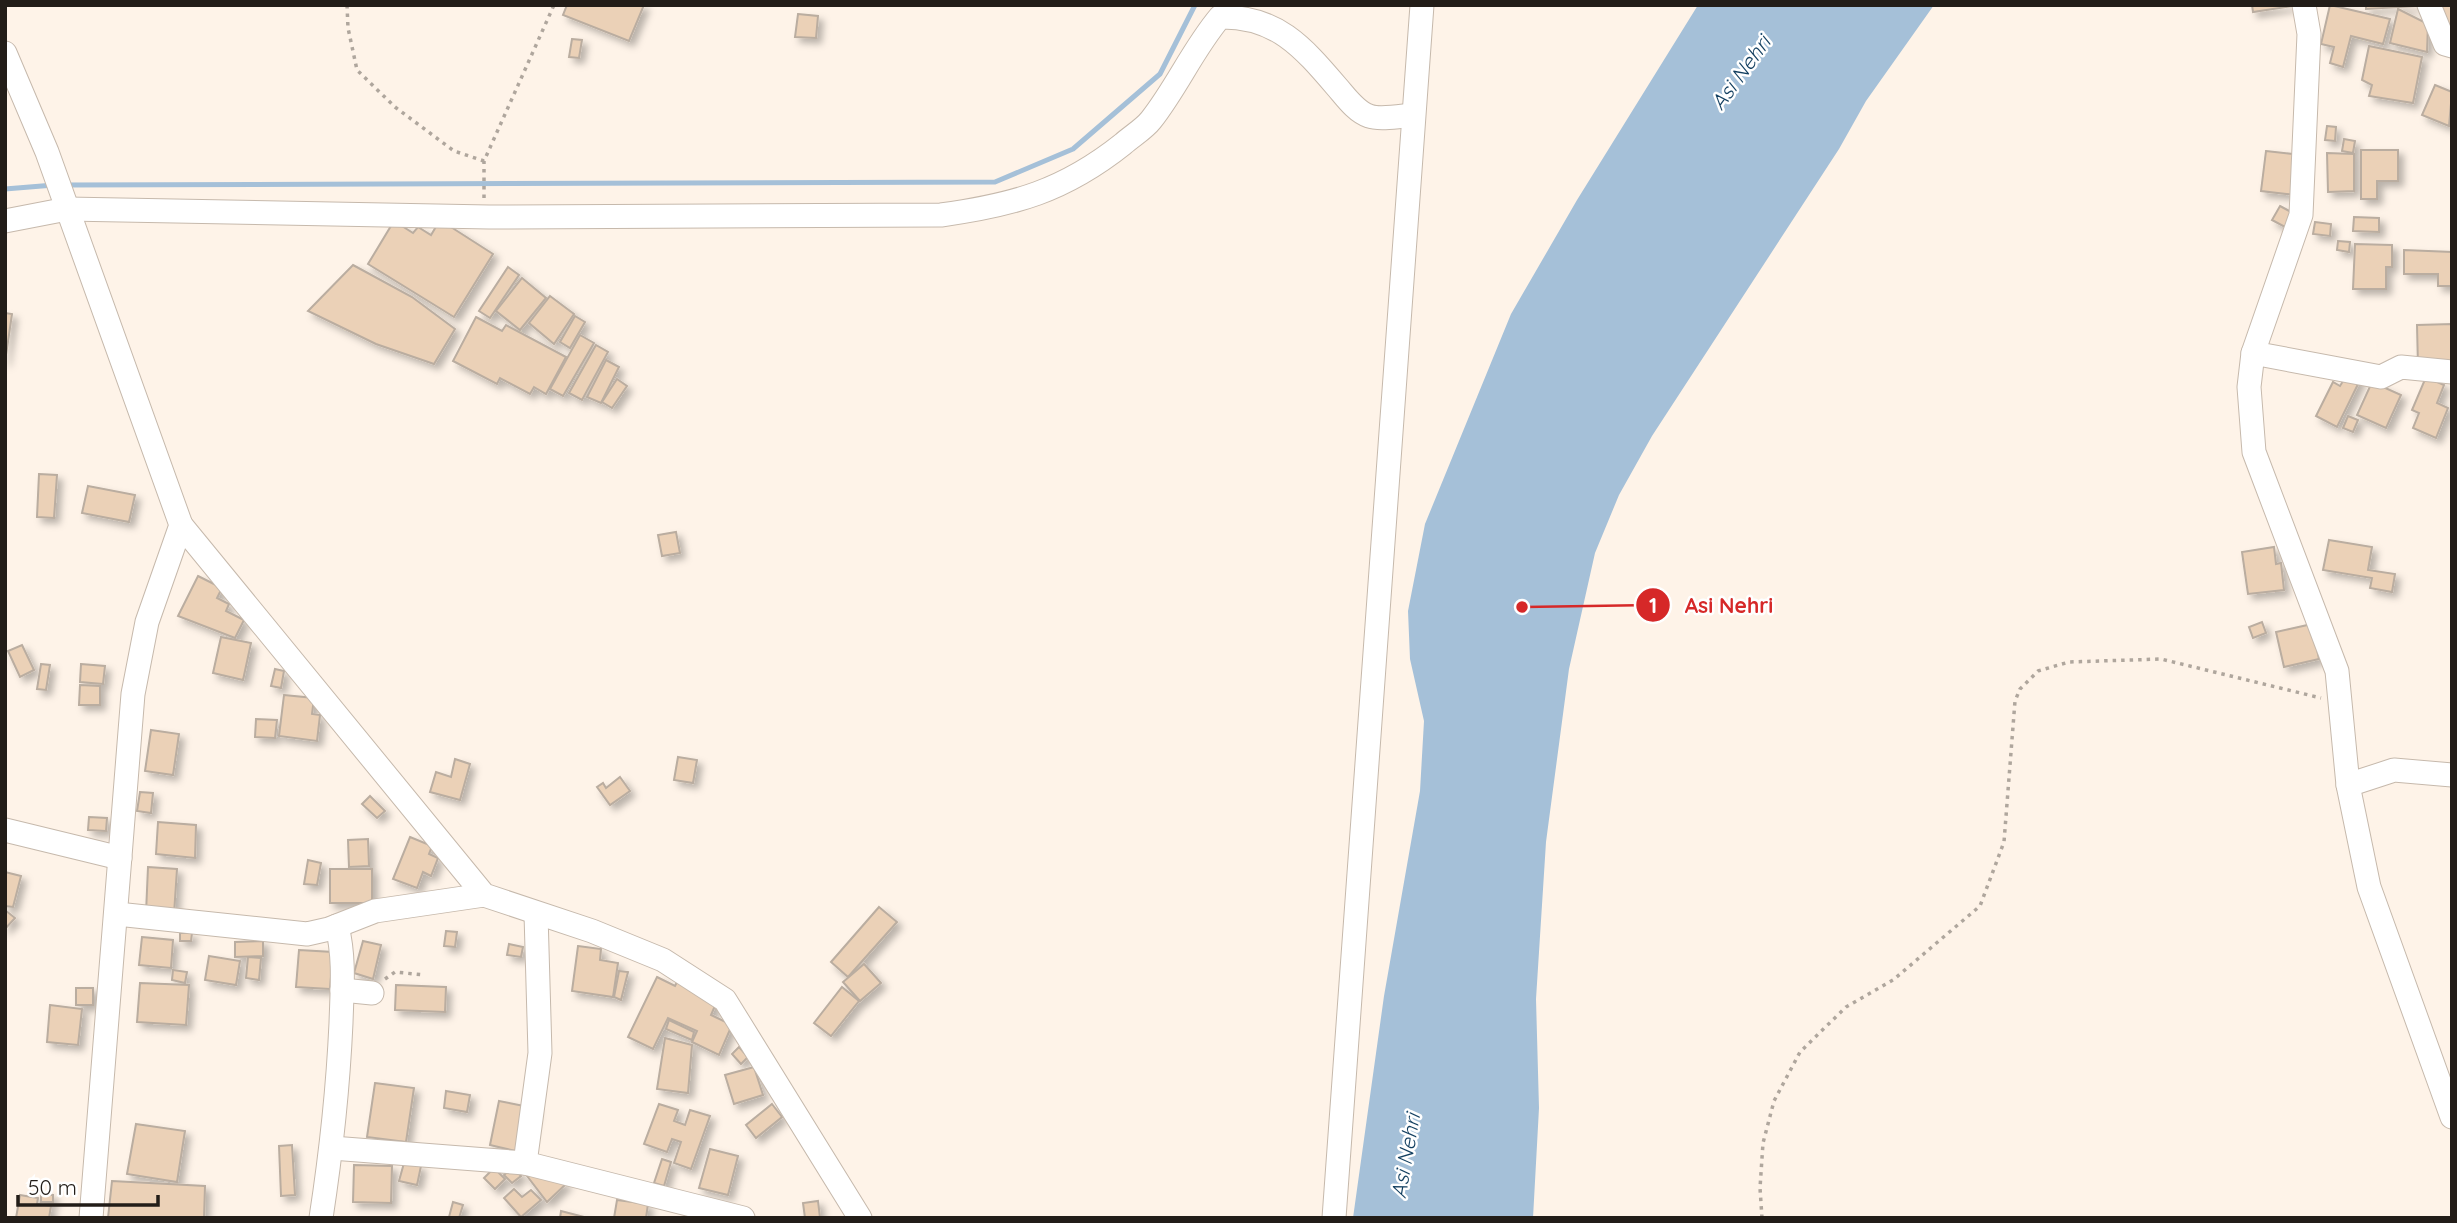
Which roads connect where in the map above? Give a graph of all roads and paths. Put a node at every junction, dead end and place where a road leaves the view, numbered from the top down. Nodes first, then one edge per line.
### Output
1 (347, 5) edge
2 (554, 5) edge
3 (1422, 5) edge
4 (2304, 5) edge
5 (2429, 5) edge
6 (2452, 46) edge
7 (5, 53) edge
8 (1413, 115) junction
9 (484, 161) junction
10 (67, 209) junction
11 (485, 217) junction
12 (5, 221) edge
13 (2253, 353) junction
14 (2452, 372) edge
15 (181, 525) junction
16 (2340, 702) junction
17 (2452, 775) edge
18 (2348, 785) junction
19 (5, 830) edge
20 (121, 858) junction
21 (484, 895) junction
22 (117, 914) junction
23 (536, 914) junction
24 (337, 926) junction
25 (424, 975) dead end
26 (342, 989) junction
27 (372, 993) joint
28 (2444, 1069) edge
29 (2452, 1117) edge
30 (332, 1148) junction
31 (525, 1163) junction
32 (91, 1218) edge
33 (321, 1218) edge
34 (743, 1218) edge
35 (860, 1218) edge
36 (1334, 1218) edge
37 (1762, 1218) edge

1 - 9 path
2 - 9 path
3 - 8 street
4 - 13 street
5 - 6 street
7 - 10 street
8 - 11 street
8 - 36 street
9 - 11 path
10 - 11 street
10 - 12 street
10 - 15 street
13 - 14 street
13 - 16 street
15 - 20 street
15 - 21 street
16 - 18 street
16 - 37 path
17 - 18 street
18 - 28 street
19 - 20 street
20 - 22 street
21 - 23 street
21 - 24 street
22 - 24 street
22 - 32 street
23 - 31 street
23 - 35 street
24 - 26 street
25 - 27 path
26 - 27 street
26 - 30 street
28 - 29 street
30 - 31 street
30 - 33 street
31 - 34 street

